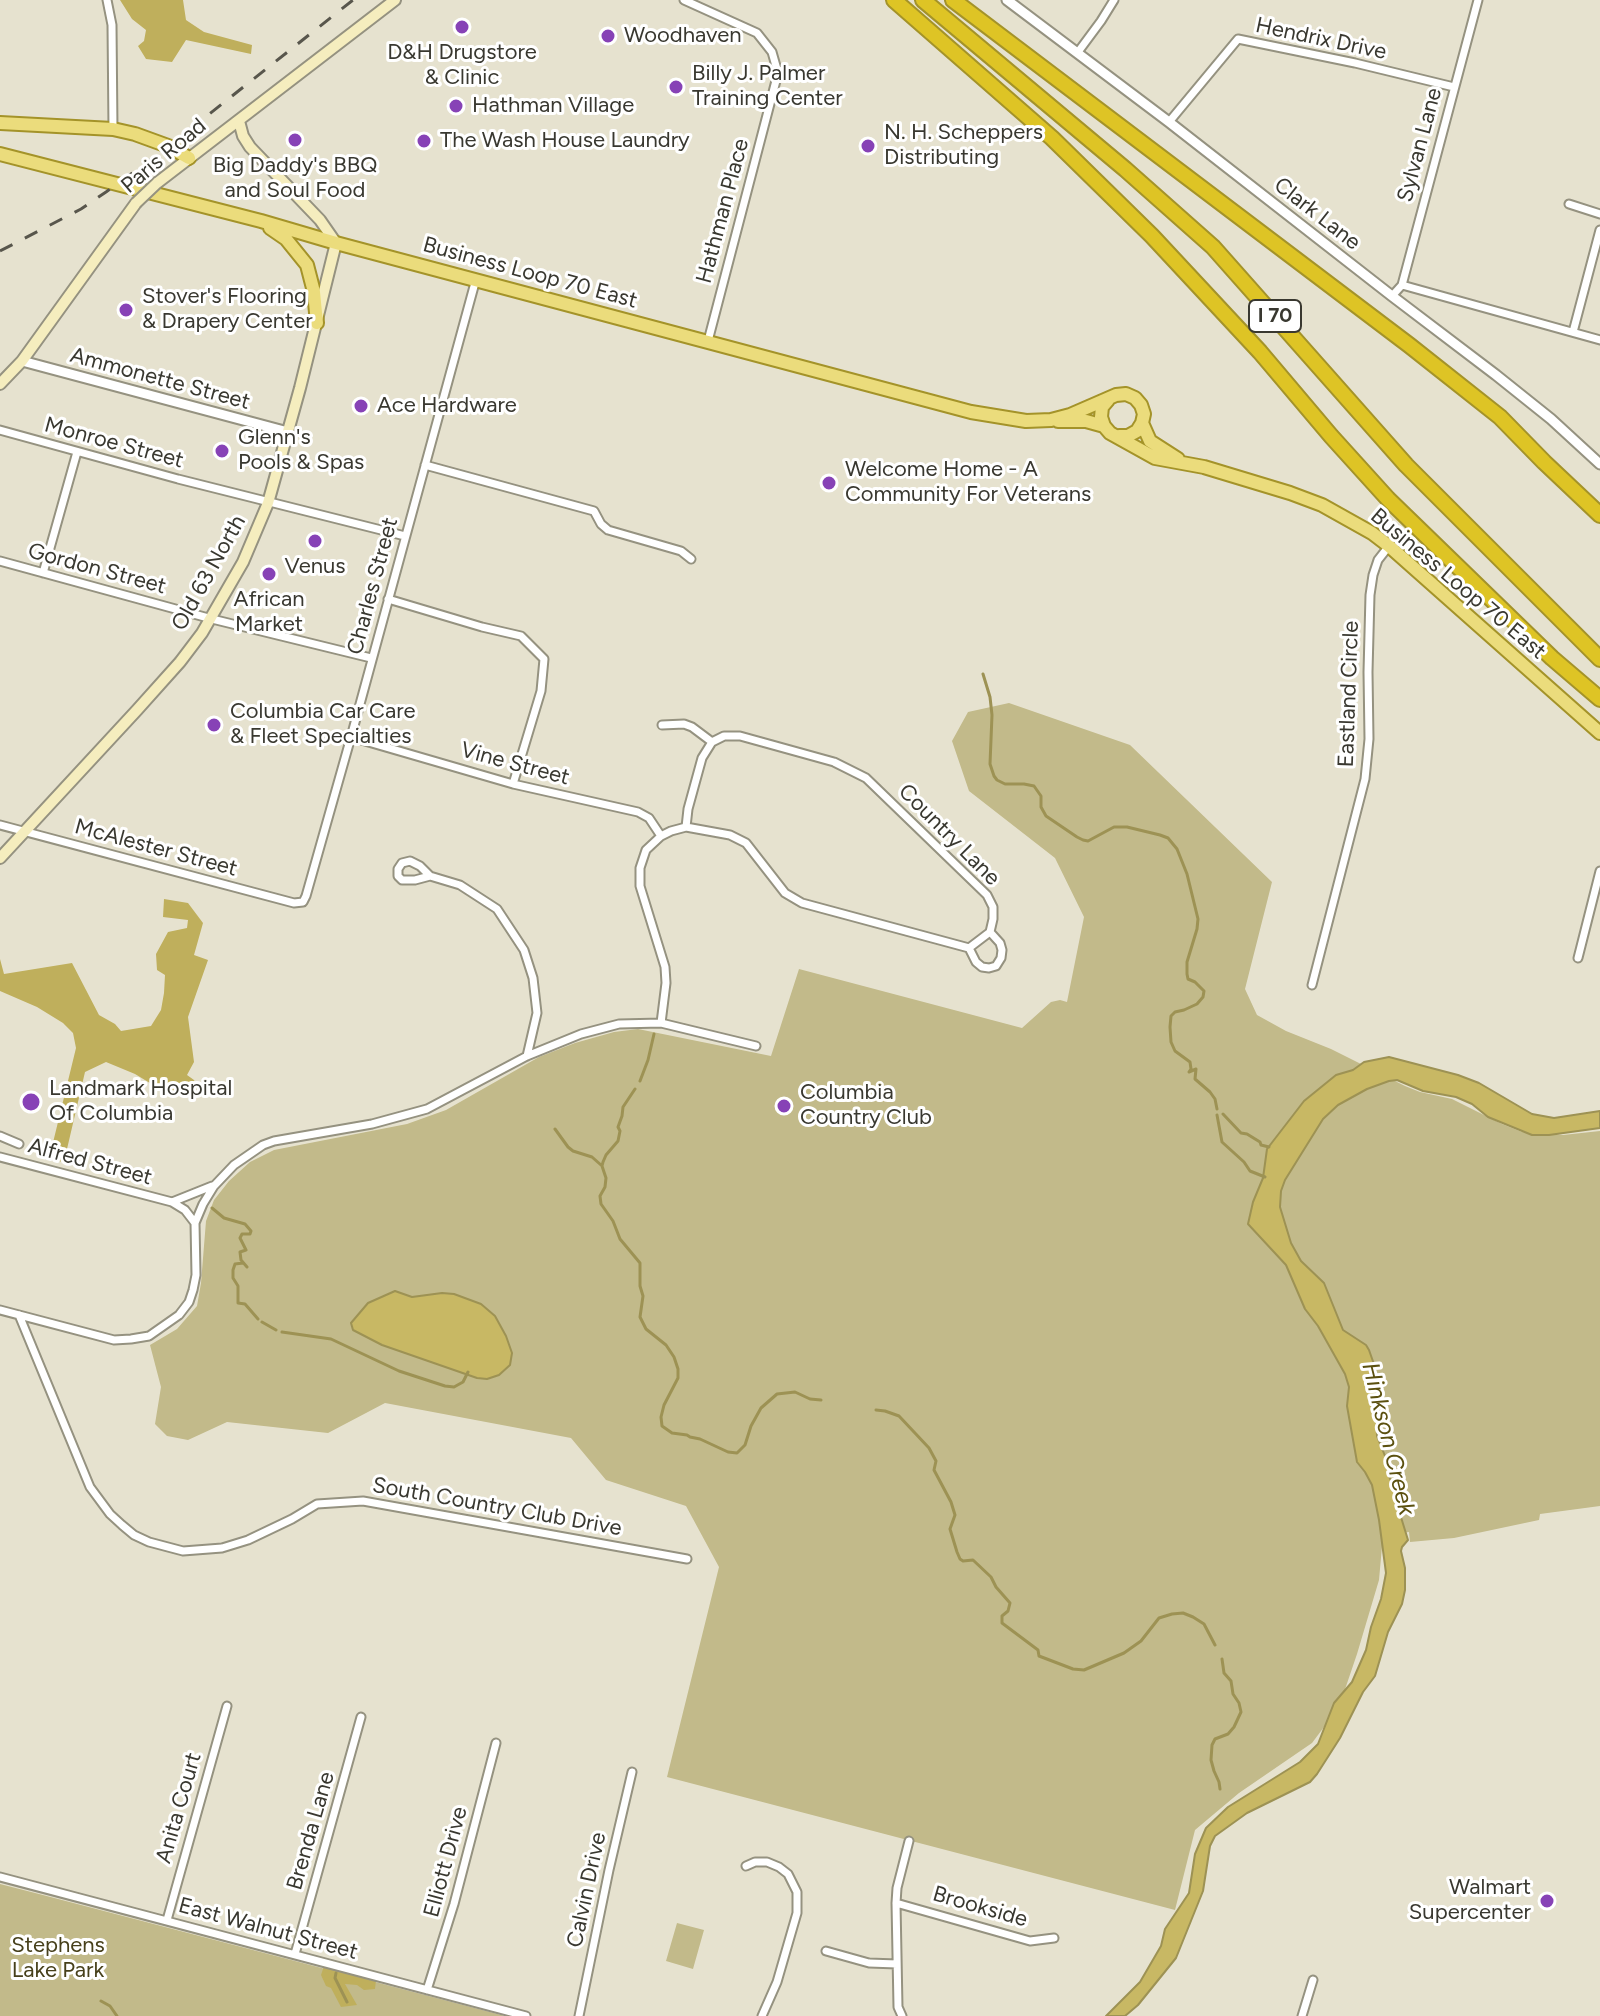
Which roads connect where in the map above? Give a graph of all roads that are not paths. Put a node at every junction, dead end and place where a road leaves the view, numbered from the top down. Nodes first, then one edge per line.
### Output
1 (107, 0) edge
2 (395, 0) edge
3 (684, 0) edge
4 (894, 0) edge
5 (923, 0) edge
6 (953, 0) edge
7 (1007, 0) edge
8 (1114, 0) edge
9 (1478, 0) edge
10 (1078, 52) junction
11 (1454, 87) junction
12 (239, 121) junction
13 (1169, 122) junction
14 (0, 123) edge
15 (113, 129) junction
16 (0, 154) edge
17 (189, 158) junction
18 (1569, 204) dead end
19 (1600, 214) edge
20 (261, 221) junction
21 (1600, 230) edge
22 (336, 243) junction
23 (476, 279) junction
24 (1402, 285) junction
25 (1392, 296) junction
26 (317, 323) junction
27 (1573, 332) junction
28 (1600, 340) edge
29 (708, 341) junction
30 (22, 361) junction
31 (0, 384) edge
32 (1108, 400) junction
33 (1051, 420) junction
34 (1142, 423) junction
35 (1104, 426) junction
36 (0, 430) edge
37 (288, 432) junction
38 (1119, 436) junction
39 (77, 452) junction
40 (1184, 462) junction
41 (1600, 464) edge
42 (425, 465) junction
43 (268, 503) junction
44 (1600, 515) edge
45 (405, 536) junction
46 (1389, 546) junction
47 (691, 559) dead end
48 (0, 561) edge
49 (43, 573) junction
50 (388, 599) junction
51 (212, 619) junction
52 (371, 658) junction
53 (1600, 659) edge
54 (1600, 699) edge
55 (662, 725) dead end
56 (1600, 733) edge
57 (351, 737) junction
58 (712, 742) junction
59 (513, 784) junction
60 (0, 825) edge
61 (686, 827) junction
62 (24, 832) junction
63 (661, 836) junction
64 (0, 858) edge
65 (1600, 871) edge
66 (430, 876) dead end
67 (303, 902) joint
68 (990, 932) junction
69 (969, 948) junction
70 (1578, 958) dead end
71 (1312, 985) dead end
72 (661, 1023) junction
73 (756, 1046) dead end
74 (527, 1056) junction
75 (0, 1136) edge
76 (19, 1144) dead end
77 (0, 1157) edge
78 (214, 1186) junction
79 (172, 1202) junction
80 (195, 1223) junction
81 (0, 1310) edge
82 (19, 1315) junction
83 (687, 1559) dead end
84 (227, 1706) dead end
85 (361, 1717) dead end
86 (496, 1743) dead end
87 (632, 1772) dead end
88 (909, 1841) dead end
89 (746, 1866) dead end
90 (0, 1877) edge
91 (896, 1903) junction
92 (167, 1920) junction
93 (1054, 1938) dead end
94 (826, 1951) dead end
95 (295, 1954) junction
96 (897, 1964) junction
97 (1313, 1980) dead end
98 (427, 1990) junction
99 (526, 2016) edge
100 (579, 2016) edge
101 (762, 2016) edge
102 (902, 2016) edge
103 (1302, 2016) edge

1 - 15 street
2 - 12 main road, Paris Road
3 - 29 street, Hathman Place
4 - 54 highway, I 70
5 - 53 highway, I 70
6 - 44 highway
7 - 10 street, Clark Lane
8 - 10 street
9 - 11 street, Sylvan Lane
10 - 13 street, Clark Lane
11 - 13 street, Hendrix Drive
11 - 24 street, Sylvan Lane
12 - 17 main road, Paris Road
12 - 22 main road
13 - 25 street, Clark Lane
14 - 15 main road
15 - 17 main road
16 - 20 main road, Business Loop 70 East
17 - 30 main road, Paris Road, bridge
18 - 19 street
20 - 22 main road, Business Loop 70 East
20 - 26 main road
21 - 27 street
22 - 23 main road, Business Loop 70 East
22 - 26 main road, Old 63 North
23 - 29 main road, Business Loop 70 East
23 - 42 street, Charles Street
24 - 25 street, Sylvan Lane
24 - 27 street
25 - 41 street, Clark Lane
26 - 37 main road, Old 63 North
27 - 28 street
29 - 33 main road, Business Loop 70 East
30 - 31 main road, Paris Road
30 - 37 street, Ammonette Street
32 - 33 main road, Business Loop 70 East
32 - 34 main road
32 - 35 main road
33 - 35 main road, Business Loop 70 East
34 - 38 main road
34 - 40 main road, Business Loop 70 East
35 - 38 main road
36 - 39 street, Monroe Street
37 - 43 main road, Old 63 North
38 - 40 main road, Business Loop 70 East
39 - 43 street, Monroe Street
39 - 49 street
40 - 46 main road, Business Loop 70 East
42 - 45 street, Charles Street
42 - 47 street
43 - 45 street, Monroe Street
43 - 51 main road, Old 63 North
45 - 50 street, Charles Street
46 - 56 main road, Business Loop 70 East
46 - 71 street, Eastland Circle
48 - 49 street, Gordon Street
49 - 51 street, Gordon Street
50 - 52 street, Charles Street
50 - 59 street
51 - 52 street, Gordon Street
51 - 62 main road, Old 63 North
52 - 57 street, Charles Street
55 - 58 street
57 - 59 street, Vine Street
57 - 67 street, Charles Street
58 - 61 street
58 - 68 street, Country Lane
59 - 63 street, Vine Street
60 - 62 street, McAlester Street
61 - 63 street
61 - 69 street
62 - 64 main road, Old 63 North
62 - 67 street, McAlester Street
63 - 72 street
65 - 70 street
66 - 74 street
68 - 69 street
68 - 69 street
72 - 73 street
72 - 74 street
74 - 78 street
75 - 76 street
77 - 79 street, Alfred Street
78 - 79 street, Alfred Street
78 - 80 street
79 - 80 street, Alfred Street
80 - 82 street
81 - 82 street
82 - 83 street, South Country Club Drive
84 - 92 street, Anita Court
85 - 95 street, Brenda Lane
86 - 98 street, Elliott Drive
87 - 100 street, Calvin Drive
88 - 91 street
89 - 101 street
90 - 92 street, East Walnut Street
91 - 93 street, Brookside
91 - 96 street
92 - 95 street, East Walnut Street
94 - 96 street
95 - 98 street, East Walnut Street
96 - 102 street
97 - 103 street
98 - 99 street, East Walnut Street

